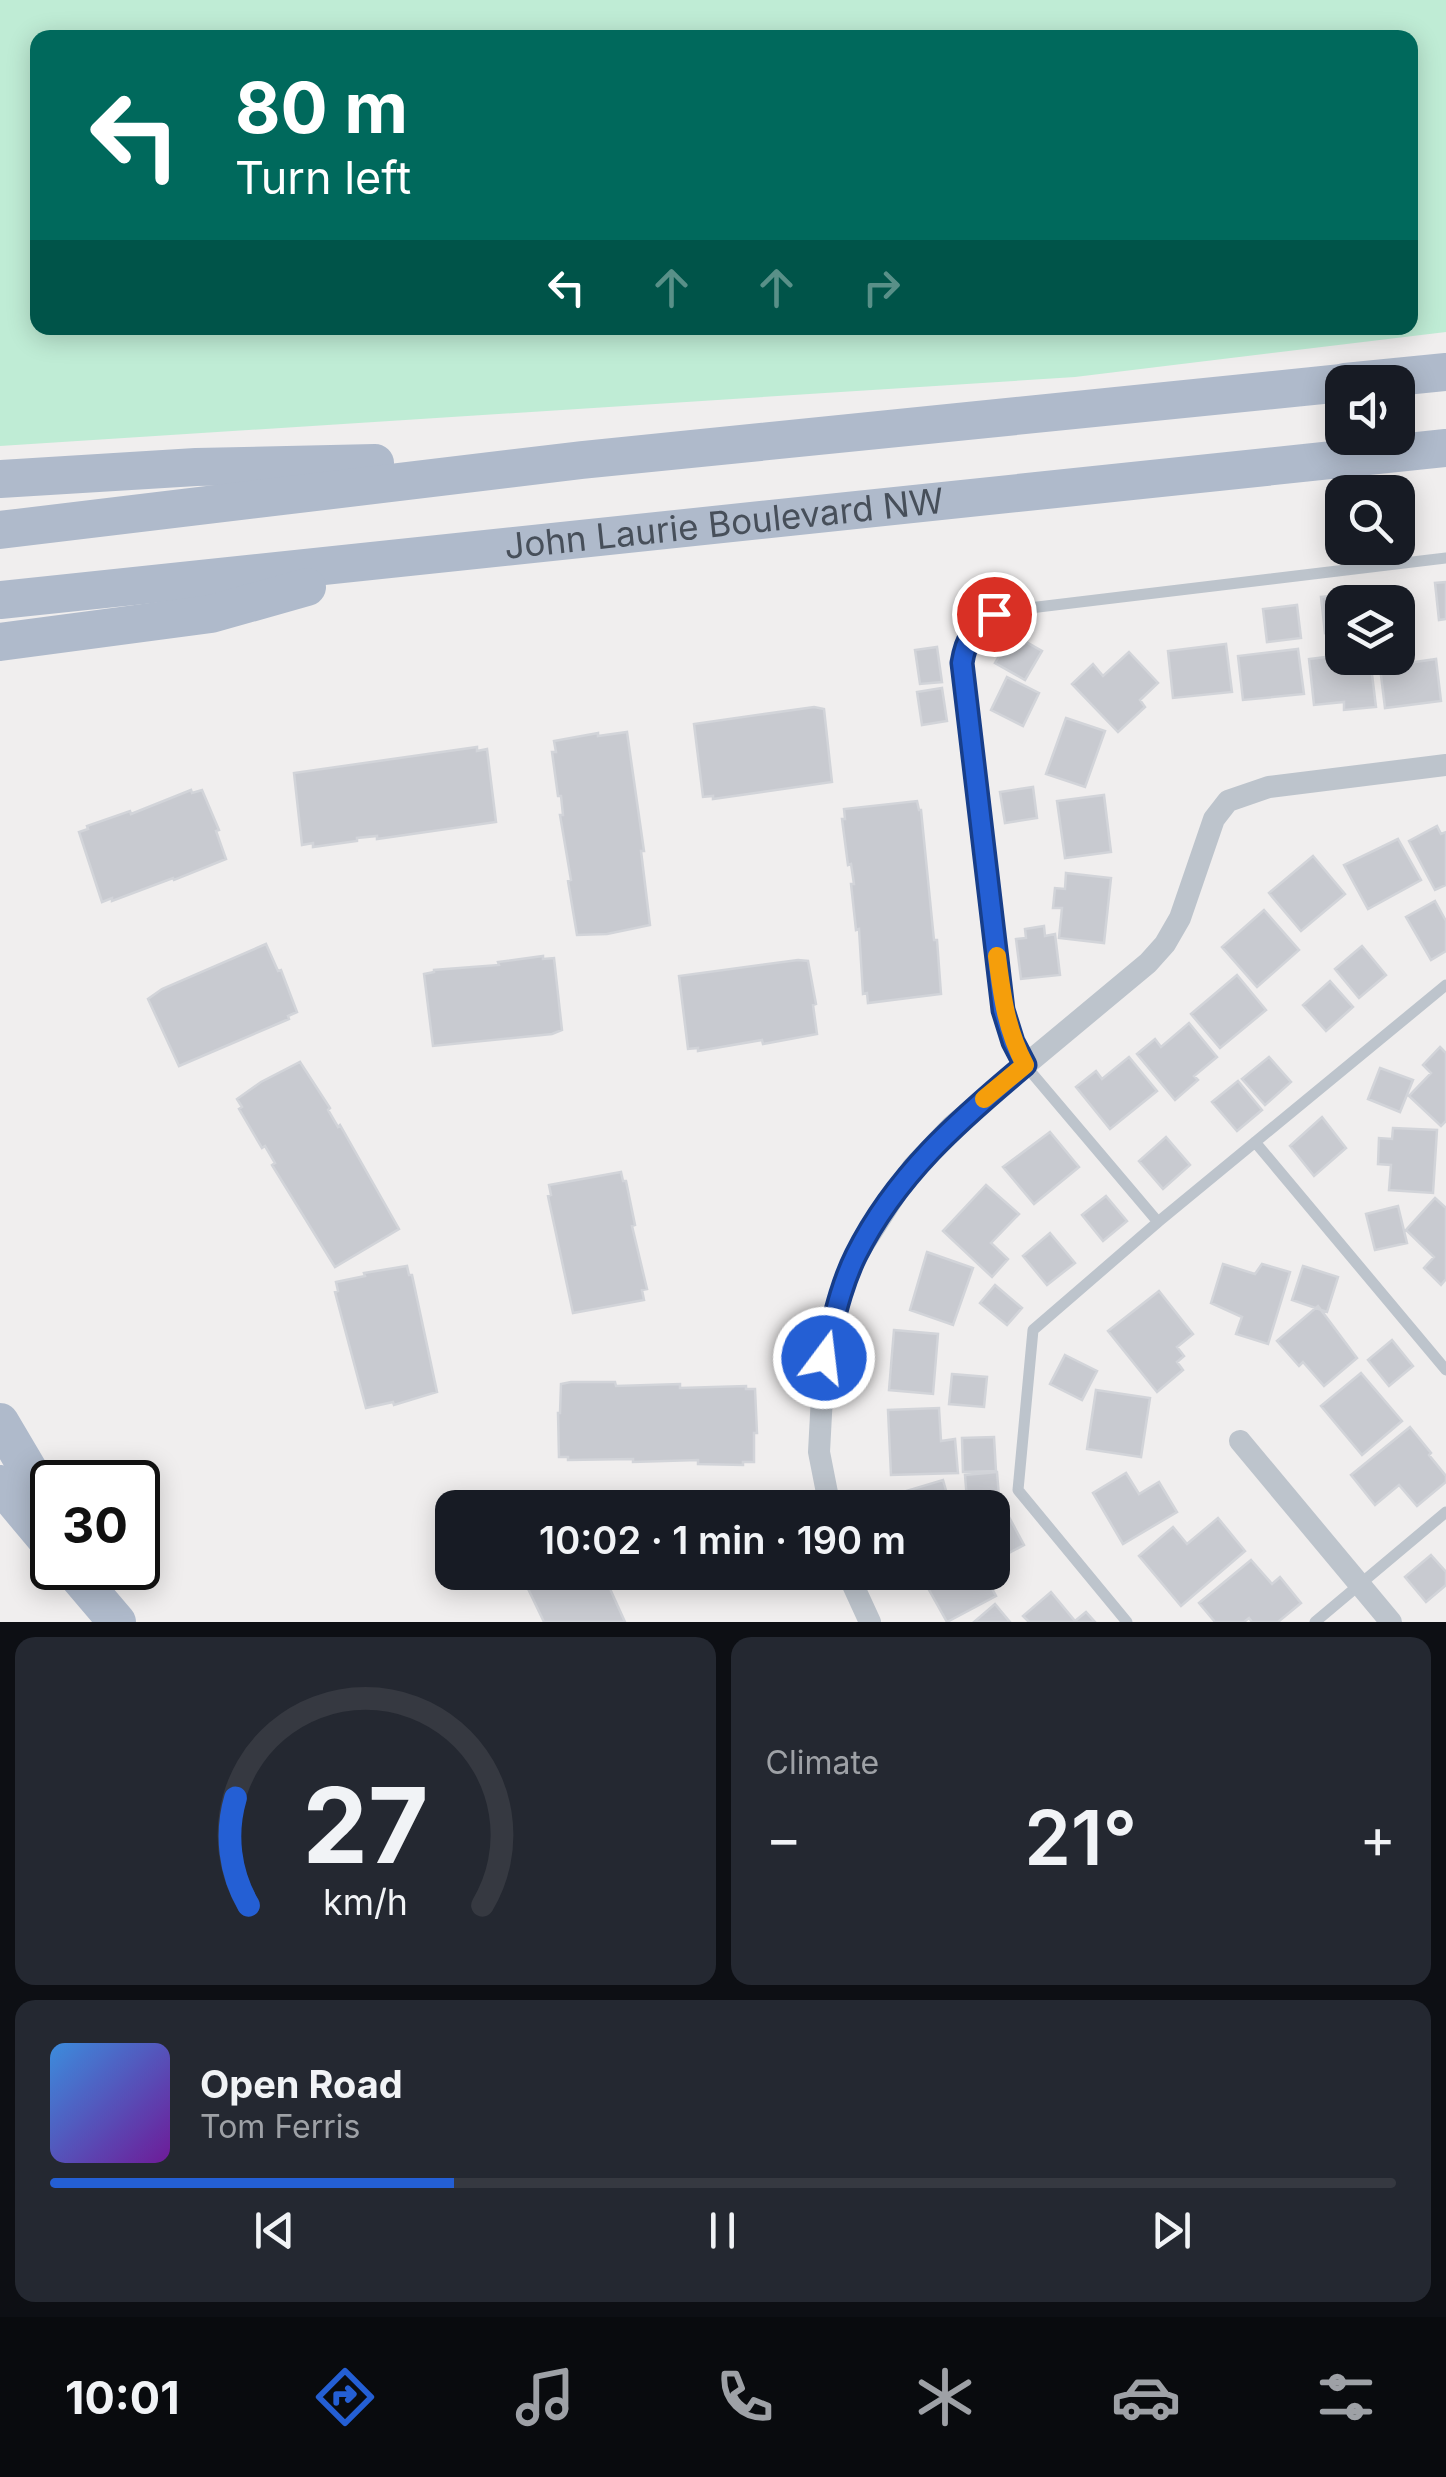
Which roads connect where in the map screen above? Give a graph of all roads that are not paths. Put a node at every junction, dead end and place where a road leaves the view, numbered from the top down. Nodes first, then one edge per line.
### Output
1 (1446, 372) edge
2 (1415, 375) edge
3 (1325, 385) edge
4 (1446, 448) edge
5 (582, 460) junction
6 (0, 479) edge
7 (0, 530) edge
8 (1446, 558) edge
9 (402, 560) junction
10 (0, 600) edge
11 (0, 642) edge
12 (1446, 764) edge
13 (1446, 984) edge
14 (1025, 1065) junction
15 (1255, 1142) junction
16 (1158, 1222) junction
17 (1446, 1370) edge
18 (0, 1422) edge
19 (1240, 1441) dead end
20 (30, 1473) edge
21 (0, 1484) edge
22 (826, 1490) edge
23 (1446, 1512) edge
24 (30, 1520) edge
25 (1360, 1584) junction
26 (90, 1590) edge
27 (100, 1590) edge
28 (855, 1590) edge
29 (118, 1622) edge
30 (870, 1622) edge
31 (1127, 1622) edge
32 (1315, 1622) edge
33 (1392, 1622) edge

1 - 2 main road
3 - 5 main road
4 - 9 main road, John Laurie Boulevard NW
5 - 6 main road
5 - 7 main road
8 - 14 lane
9 - 10 main road, John Laurie Boulevard NW
9 - 11 main road
12 - 14 street
13 - 15 lane
14 - 16 lane
14 - 22 street
15 - 16 lane
15 - 17 lane
16 - 31 lane
18 - 20 main road
19 - 25 street
21 - 24 main road
23 - 25 lane
25 - 32 lane
25 - 33 street
26 - 29 main road
27 - 29 main road
28 - 30 street

